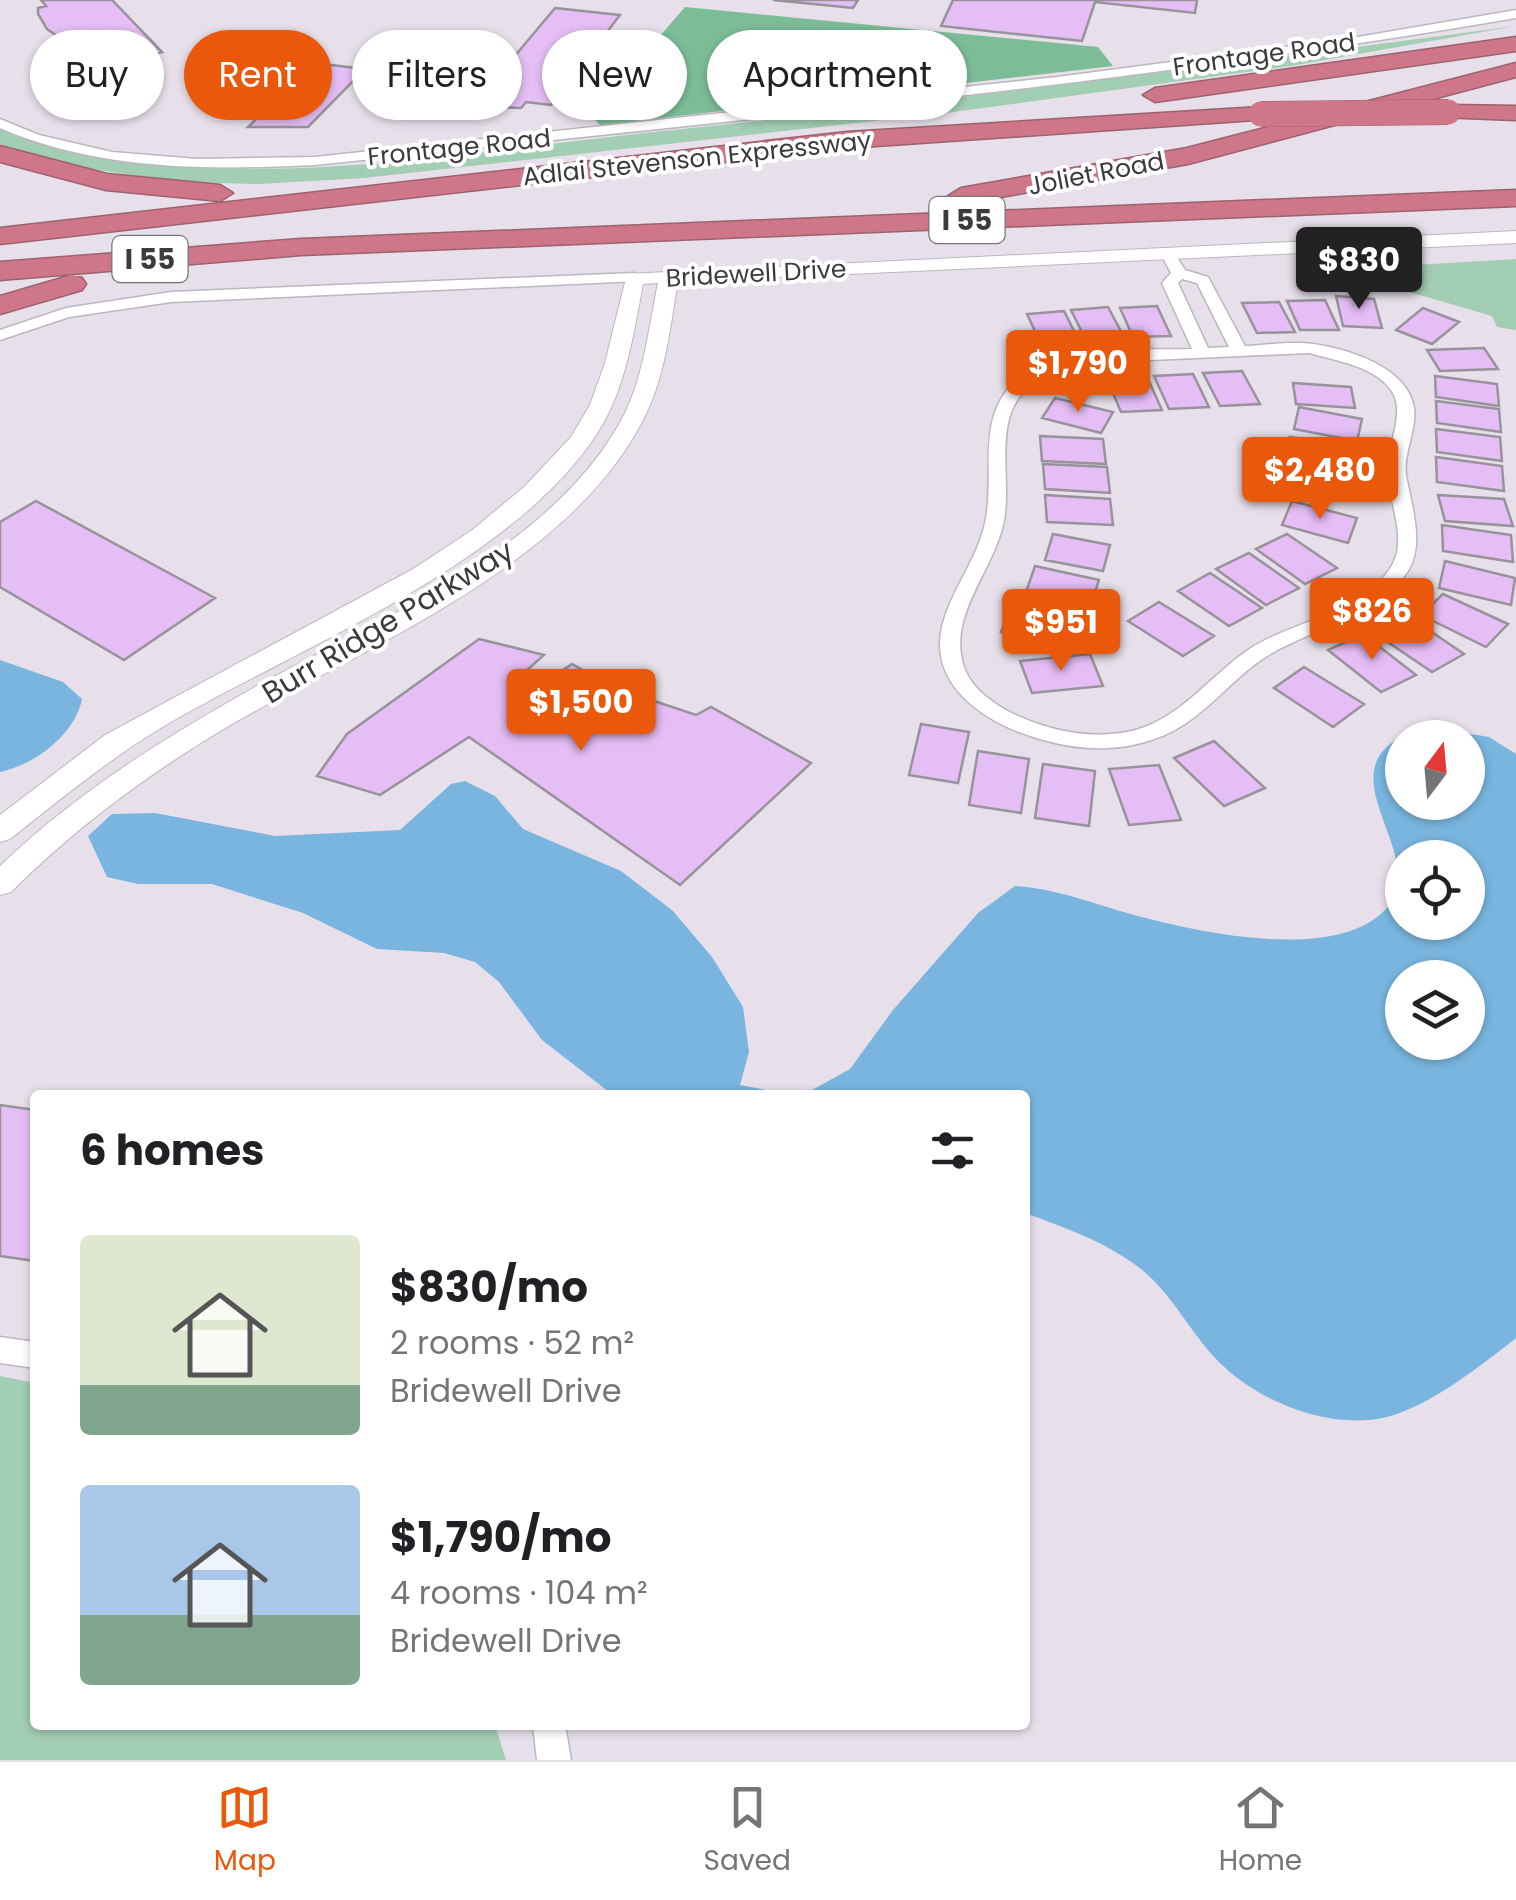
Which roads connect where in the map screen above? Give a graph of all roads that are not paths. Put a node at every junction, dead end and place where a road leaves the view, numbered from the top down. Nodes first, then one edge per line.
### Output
1 (1516, 14) edge
2 (1516, 44) edge
3 (1516, 70) edge
4 (1516, 113) edge
5 (0, 123) edge
6 (847, 140) junction
7 (0, 154) edge
8 (466, 183) junction
9 (1516, 198) edge
10 (1267, 208) junction
11 (1516, 209) edge
12 (667, 232) junction
13 (0, 236) edge
14 (1516, 238) edge
15 (301, 247) junction
16 (1168, 254) junction
17 (0, 271) edge
18 (1179, 273) junction
19 (668, 277) junction
20 (634, 278) junction
21 (0, 305) edge
22 (0, 334) edge
23 (1238, 349) junction
24 (1200, 351) junction
25 (0, 830) edge
26 (0, 884) edge
27 (0, 1350) edge
28 (30, 1354) edge
29 (550, 1730) edge
30 (554, 1760) edge

1 - 5 street, Frontage Road
2 - 6 highway
3 - 12 highway, Joliet Road
4 - 6 highway, Adlai Stevenson Expressway / I 55, bridge
6 - 8 highway, Adlai Stevenson Expressway / I 55
7 - 8 highway
8 - 13 highway, Adlai Stevenson Expressway / I 55
9 - 10 highway, I 55
10 - 11 highway
10 - 12 highway, I 55
12 - 15 highway, I 55
14 - 16 street, Bridewell Drive
15 - 17 highway, I 55
15 - 21 highway
16 - 18 street
16 - 19 street, Bridewell Drive
18 - 23 street
18 - 24 street
19 - 20 street, Bridewell Drive
19 - 26 street, Burr Ridge Parkway
20 - 22 street, Bridewell Drive
20 - 25 street, Burr Ridge Parkway
23 - 24 street
23 - 24 street
27 - 28 street
29 - 30 street

